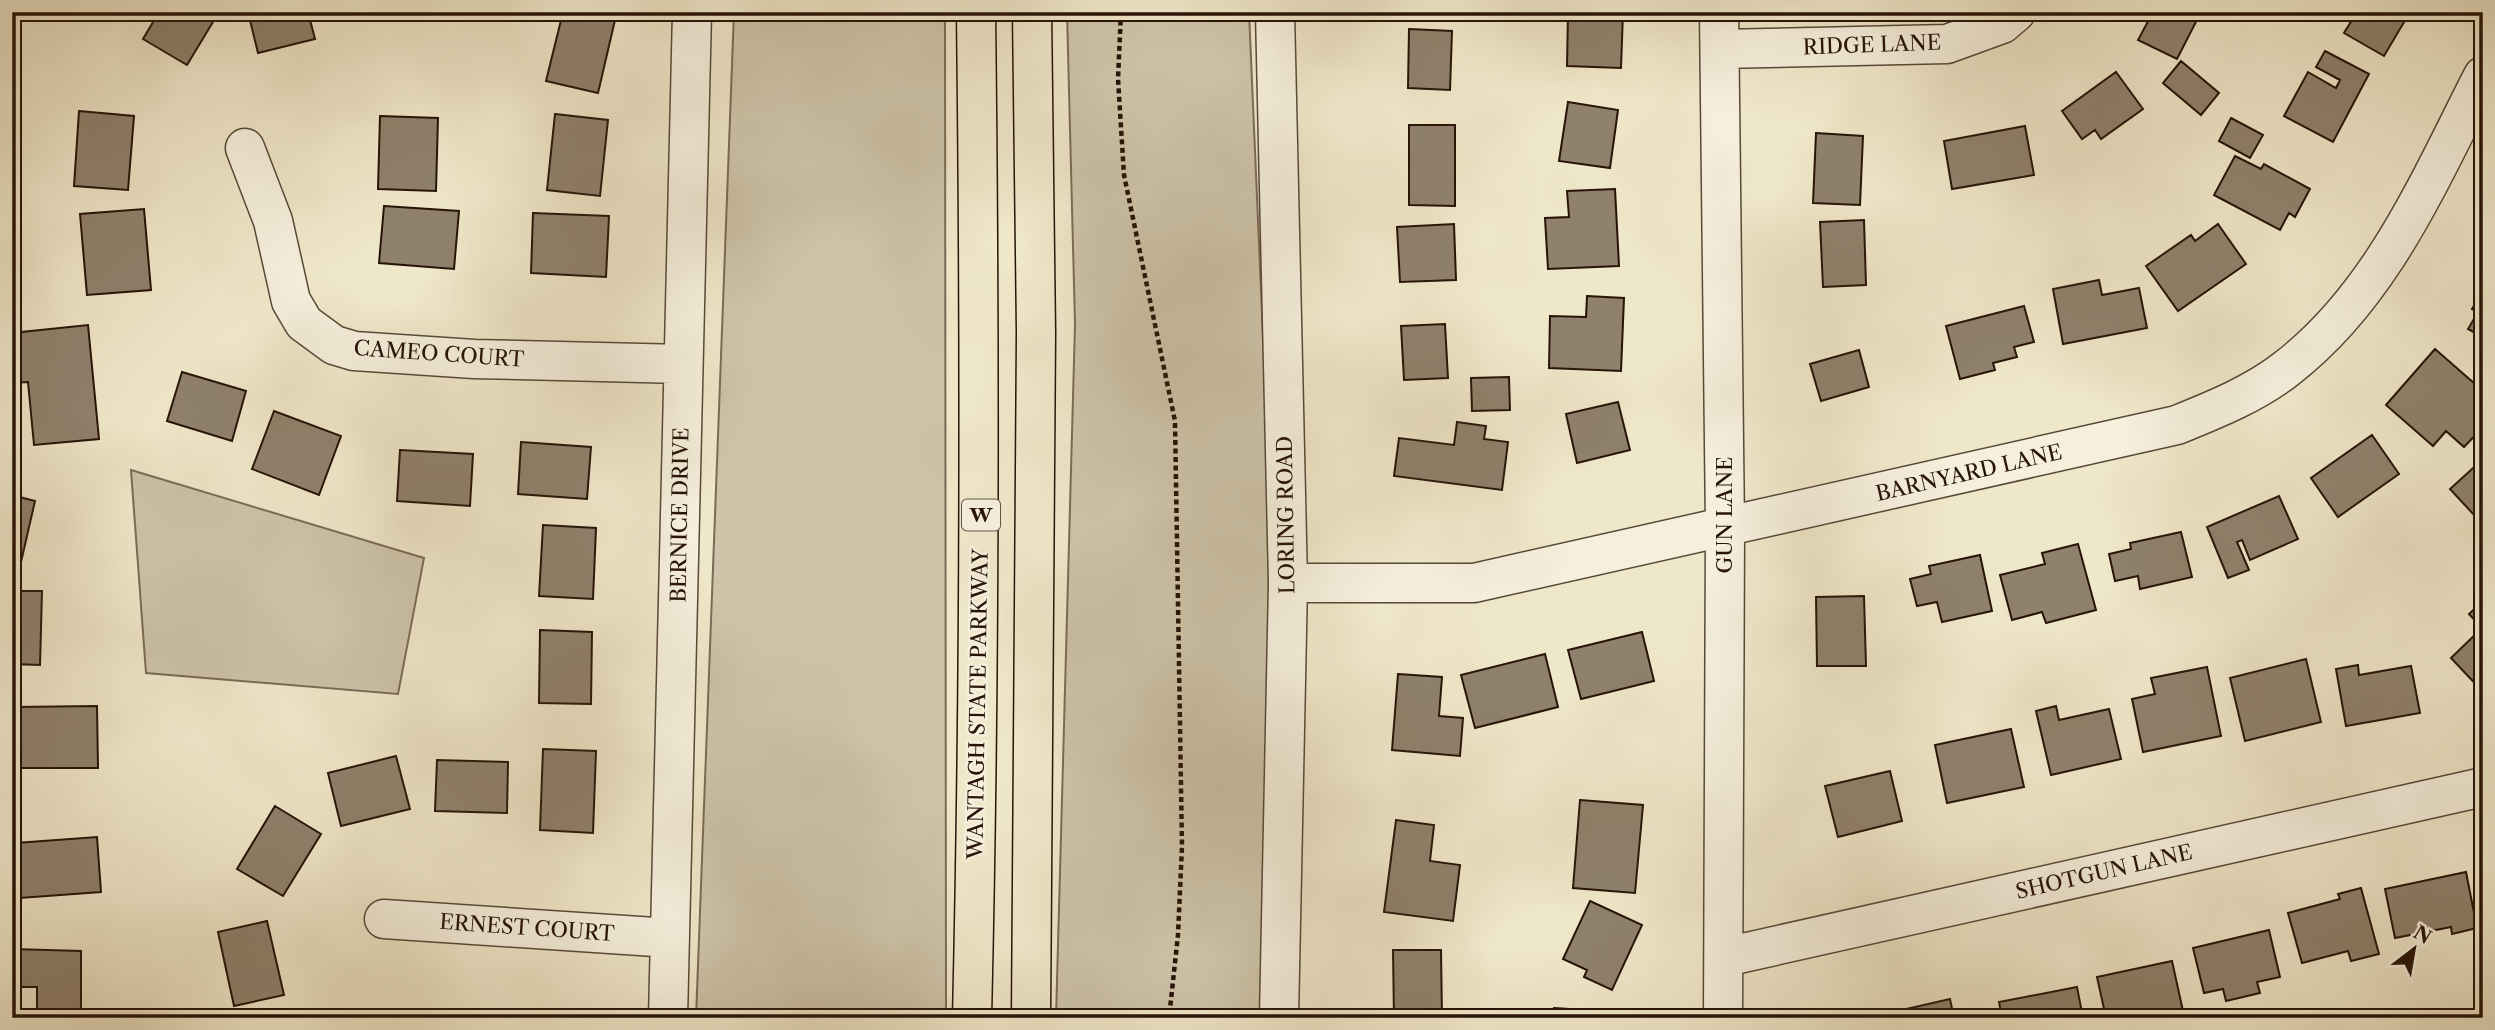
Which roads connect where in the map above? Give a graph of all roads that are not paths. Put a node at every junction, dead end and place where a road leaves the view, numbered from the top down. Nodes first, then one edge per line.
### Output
1 (692, 12) edge
2 (976, 12) edge
3 (1032, 12) edge
4 (1275, 12) edge
5 (2016, 12) edge
6 (1720, 30) edge
7 (2483, 76) edge
8 (245, 148) dead end
9 (683, 363) junction
10 (1726, 529) junction
11 (1288, 583) junction
12 (2483, 788) edge
13 (384, 919) dead end
14 (670, 938) junction
15 (1725, 957) junction
16 (668, 1018) edge
17 (972, 1018) edge
18 (1031, 1018) edge
19 (1279, 1018) edge
20 (1723, 1018) edge

1 - 9 street, BERNICE DRIVE
2 - 17 highway, WANTAGH STATE PARKWAY / W
3 - 18 highway
4 - 11 street, LORING ROAD
5 - 6 street, RIDGE LANE
6 - 10 street, GUN LANE
7 - 10 street, BARNYARD LANE
8 - 9 street, CAMEO COURT
9 - 14 street, BERNICE DRIVE
10 - 11 street, BARNYARD LANE
10 - 15 street, GUN LANE
11 - 19 street, LORING ROAD
12 - 15 street, SHOTGUN LANE
13 - 14 street, ERNEST COURT
14 - 16 street, BERNICE DRIVE
15 - 20 street, GUN LANE

